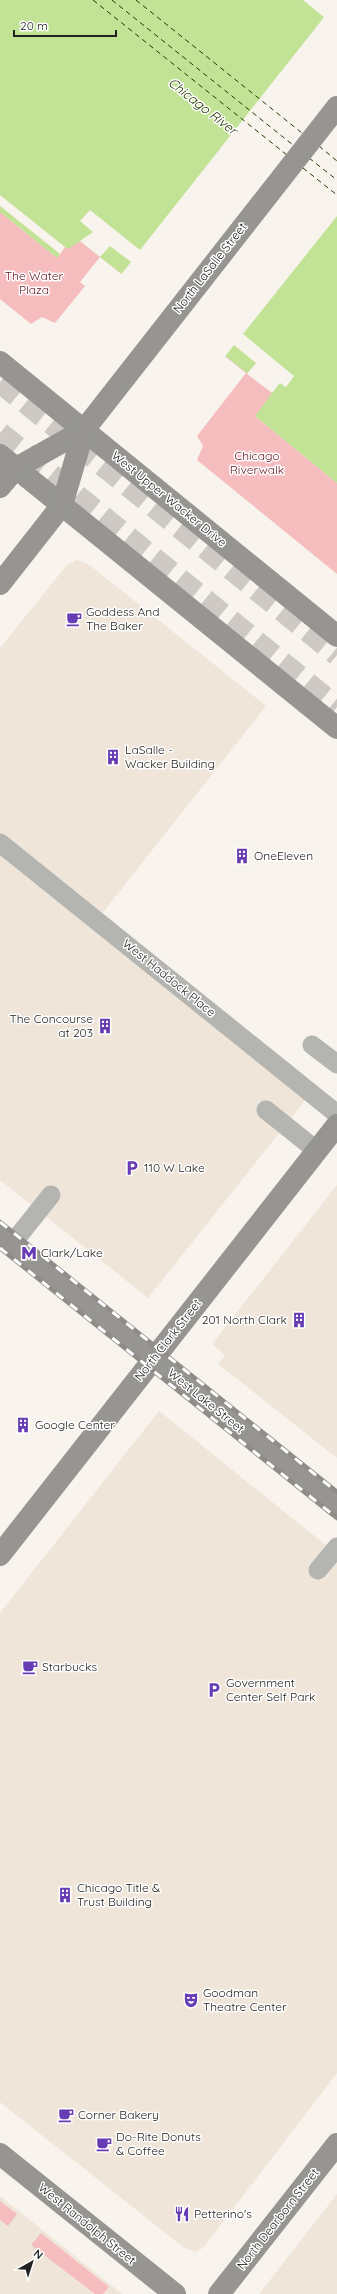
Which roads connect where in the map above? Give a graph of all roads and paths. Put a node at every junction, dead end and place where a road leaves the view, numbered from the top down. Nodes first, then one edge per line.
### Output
1 (337, 107) edge
2 (0, 362) edge
3 (84, 430) junction
4 (8, 461) edge
5 (0, 487) edge
6 (62, 505) junction
7 (0, 584) edge
8 (337, 636) edge
9 (337, 728) edge
10 (0, 843) edge
11 (312, 1045) dead end
12 (337, 1064) edge
13 (266, 1110) dead end
14 (337, 1114) edge
15 (337, 1125) edge
16 (316, 1150) junction
17 (52, 1195) dead end
18 (6, 1239) edge
19 (154, 1358) junction
20 (337, 1507) edge
21 (337, 1547) edge
22 (0, 1555) edge
23 (318, 1570) dead end
24 (337, 2144) edge
25 (0, 2154) edge
26 (175, 2294) edge
27 (219, 2294) edge

1 - 3 main road, North LaSalle Street
2 - 3 main road, West Upper Wacker Drive
3 - 4 main road, North LaSalle Street
3 - 6 main road, North LaSalle Street
3 - 8 main road, West Upper Wacker Drive
4 - 5 main road, North LaSalle Street
4 - 6 main road
6 - 7 main road, North LaSalle Street
6 - 9 main road
10 - 14 lane, West Haddock Place
11 - 12 lane
13 - 16 lane
15 - 16 main road, North Clark Street
16 - 19 main road, North Clark Street
17 - 18 lane
18 - 19 main road, West Lake Street
19 - 20 main road, West Lake Street
19 - 22 main road, North Clark Street
21 - 23 lane
24 - 27 main road, North Dearborn Street
25 - 26 main road, West Randolph Street

